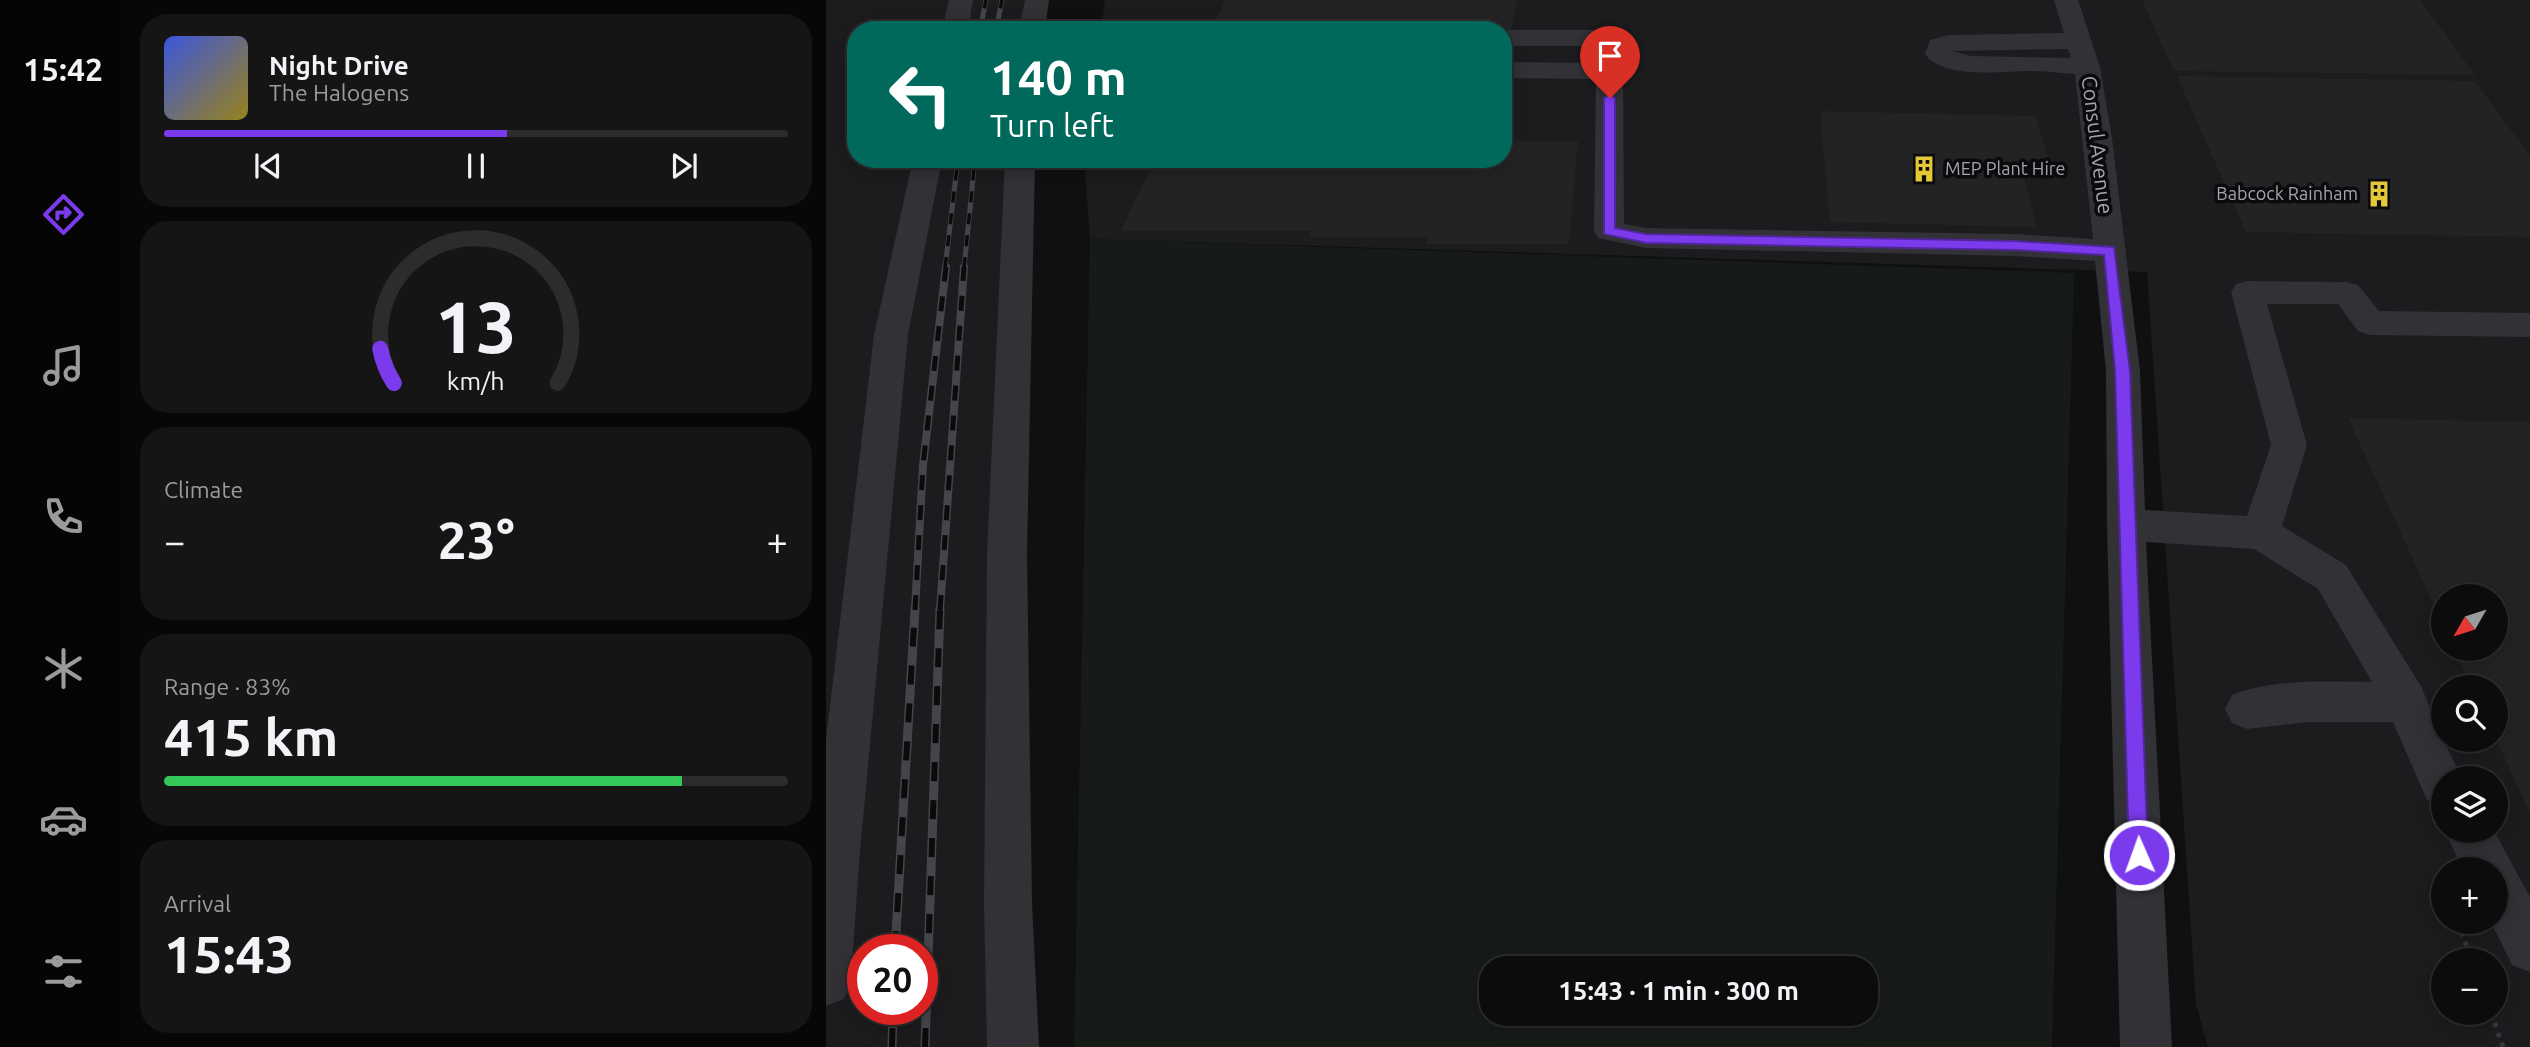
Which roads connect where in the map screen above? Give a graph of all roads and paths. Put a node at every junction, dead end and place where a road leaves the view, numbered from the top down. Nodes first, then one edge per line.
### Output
1 (961, 0) edge
2 (1037, 0) edge
3 (2066, 0) edge
4 (957, 21) edge
5 (1034, 21) edge
6 (1512, 38) edge
7 (1512, 70) edge
8 (1610, 71) junction
9 (926, 168) edge
10 (1020, 168) edge
11 (2110, 251) junction
12 (2530, 325) edge
13 (2126, 525) junction
14 (2261, 533) junction
15 (2407, 702) junction
16 (2247, 709) dead end
17 (2433, 766) edge
18 (2508, 906) edge
19 (2530, 947) edge
20 (826, 981) edge
21 (2495, 1025) edge
22 (1013, 1047) edge
23 (2146, 1047) edge
24 (2503, 1047) edge

1 - 4 lane
2 - 5 lane
3 - 11 lane, Consul Avenue
6 - 8 lane
7 - 8 lane
8 - 11 lane
9 - 20 lane
10 - 22 lane
11 - 13 lane, Consul Avenue
12 - 14 lane
13 - 14 lane
13 - 23 lane, Consul Avenue
14 - 15 lane
15 - 16 lane
15 - 17 lane
18 - 19 lane
21 - 24 path

